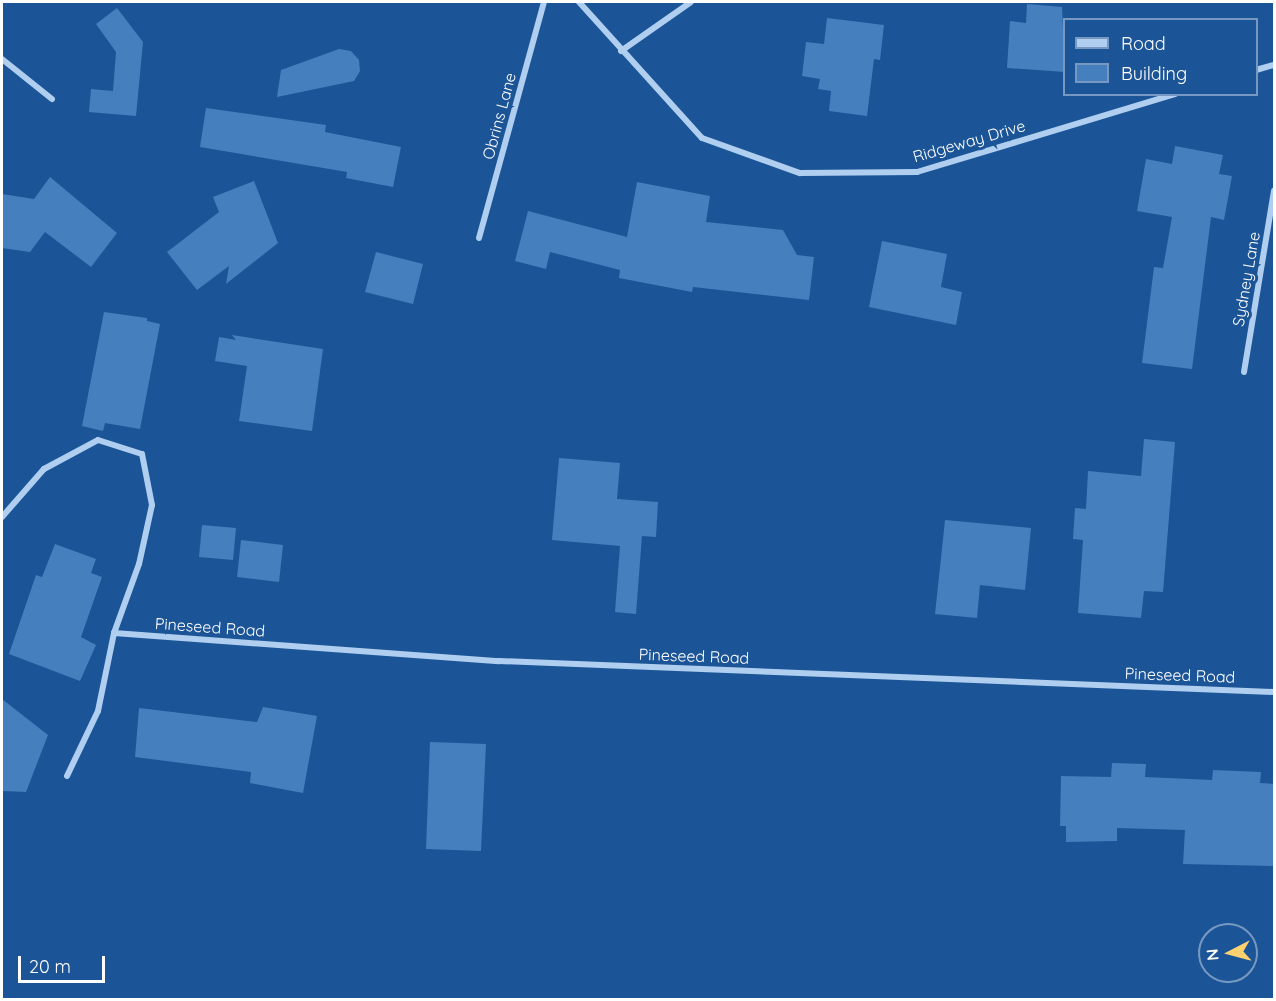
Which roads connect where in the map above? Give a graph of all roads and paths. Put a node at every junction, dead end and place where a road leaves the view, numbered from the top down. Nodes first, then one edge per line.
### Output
1 (544, 2) edge
2 (579, 2) edge
3 (691, 2) edge
4 (621, 51) junction
5 (2, 59) edge
6 (1275, 65) edge
7 (1258, 70) edge
8 (1169, 96) edge
9 (52, 99) dead end
10 (1275, 190) edge
11 (479, 238) dead end
12 (1244, 372) dead end
13 (2, 517) edge
14 (114, 633) junction
15 (1275, 692) edge
16 (67, 776) dead end

1 - 11 street, Obrins Lane
2 - 4 street, Ridgeway Drive
3 - 4 street
4 - 8 street, Ridgeway Drive
5 - 9 street
6 - 7 street
10 - 12 street, Sydney Lane
13 - 14 street
14 - 15 street, Pineseed Road
14 - 16 street

